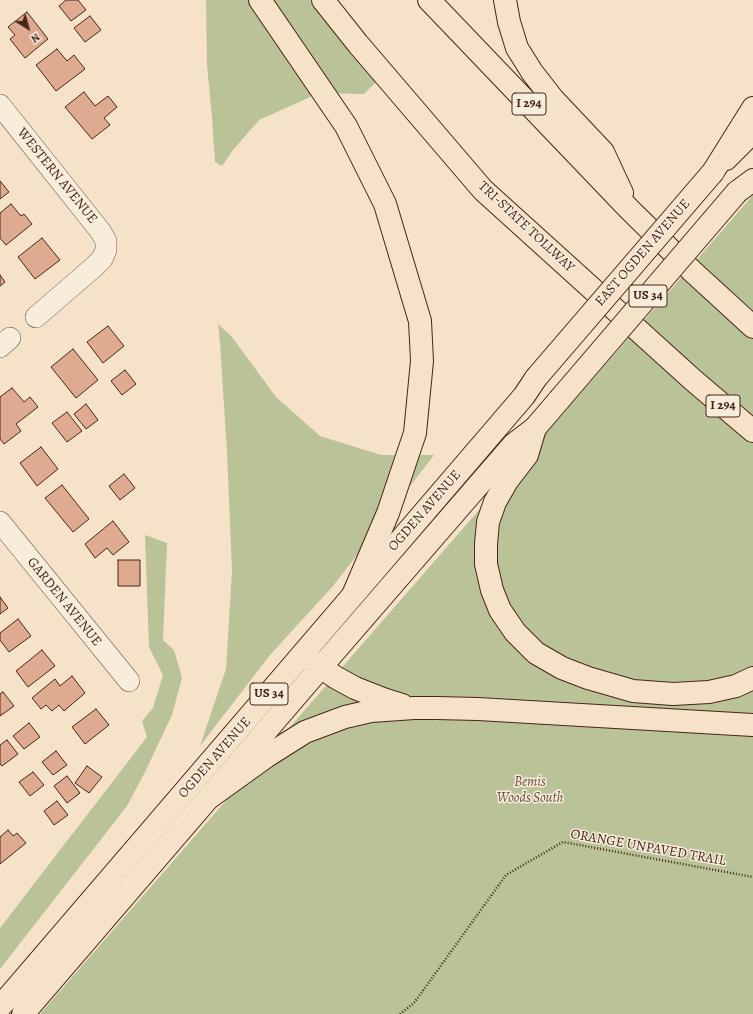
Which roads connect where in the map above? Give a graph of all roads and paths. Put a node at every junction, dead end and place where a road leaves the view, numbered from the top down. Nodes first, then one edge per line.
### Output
1 (260, 0) edge
2 (323, 0) edge
3 (429, 0) edge
4 (505, 0) edge
5 (0, 105) edge
6 (753, 108) edge
7 (753, 132) edge
8 (753, 168) edge
9 (713, 172) junction
10 (745, 186) edge
11 (629, 209) junction
12 (36, 317) dead end
13 (752, 326) edge
14 (536, 378) joint
15 (693, 380) junction
16 (535, 428) junction
17 (753, 431) edge
18 (753, 438) edge
19 (0, 522) edge
20 (353, 595) junction
21 (303, 654) junction
22 (320, 667) junction
23 (753, 678) edge
24 (129, 681) dead end
25 (414, 708) junction
26 (753, 725) edge
27 (210, 797) junction
28 (753, 877) edge
29 (0, 1007) edge
30 (23, 1014) edge
31 (400, 1014) edge

1 - 20 main road
2 - 15 main road, TRI-STATE TOLLWAY / I 294
3 - 11 main road, I 294
4 - 11 main road
5 - 12 street, WESTERN AVENUE
6 - 9 main road
7 - 9 main road, EAST OGDEN AVENUE / US 34
8 - 10 main road, US 34
9 - 14 main road, EAST OGDEN AVENUE / US 34, bridge
10 - 16 main road, OGDEN AVENUE / US 34, bridge
11 - 13 main road, I 294
14 - 20 main road, OGDEN AVENUE / US 34
15 - 17 main road, TRI-STATE TOLLWAY / I 294
15 - 18 main road
16 - 22 main road, OGDEN AVENUE / US 34
16 - 23 main road
19 - 24 street, GARDEN AVENUE
20 - 21 main road, OGDEN AVENUE / US 34
21 - 22 main road
21 - 29 main road, OGDEN AVENUE / US 34
22 - 25 main road
22 - 27 main road, OGDEN AVENUE / US 34
25 - 26 main road
25 - 27 main road
27 - 30 main road, OGDEN AVENUE / US 34
28 - 31 path, ORANGE UNPAVED TRAIL

